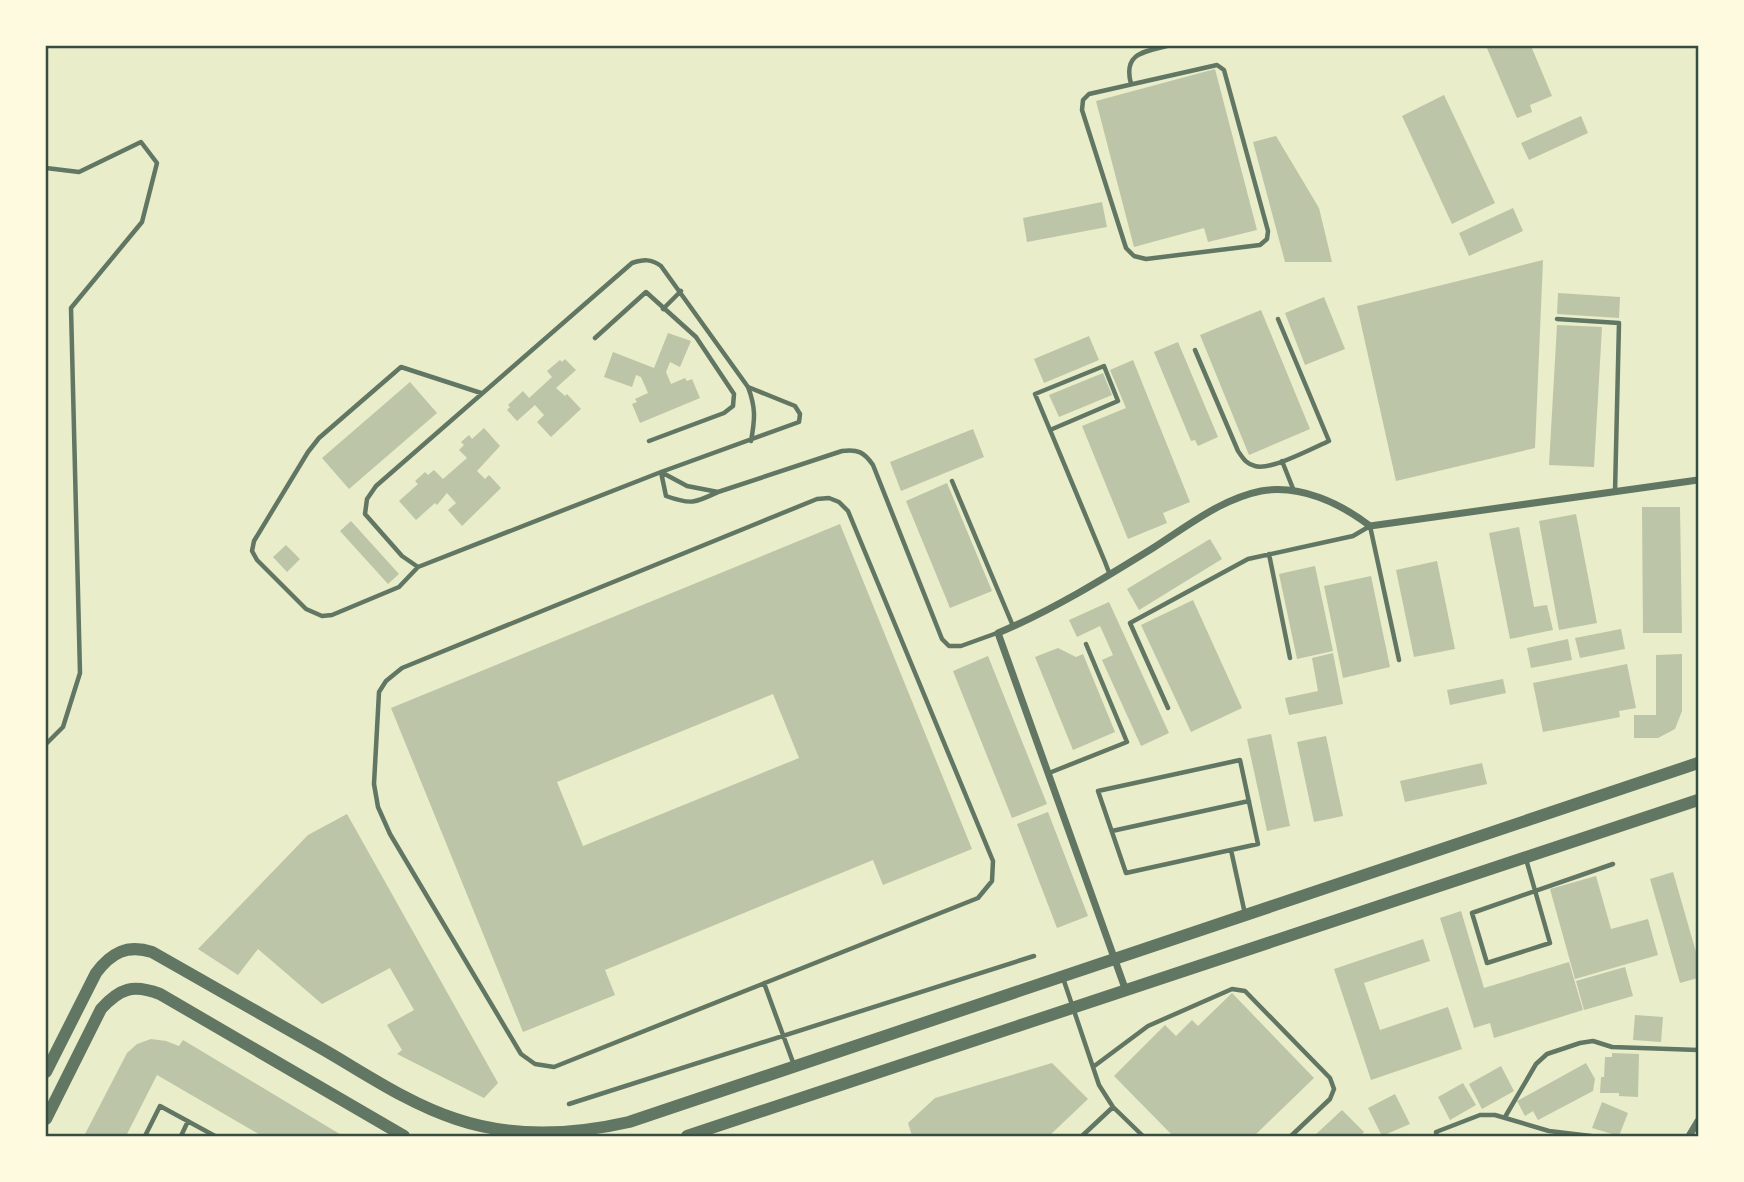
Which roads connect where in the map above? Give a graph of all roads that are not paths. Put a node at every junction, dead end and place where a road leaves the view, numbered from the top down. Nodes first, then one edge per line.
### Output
1 (1167, 46) edge
2 (1131, 84) junction
3 (46, 168) edge
4 (681, 291) junction
5 (663, 309) junction
6 (1278, 318) dead end
7 (1557, 319) dead end
8 (595, 338) dead end
9 (1195, 350) dead end
10 (748, 387) junction
11 (482, 393) junction
12 (1050, 430) junction
13 (751, 441) junction
14 (649, 442) dead end
15 (1282, 461) junction
16 (661, 472) junction
17 (1699, 480) edge
18 (953, 481) dead end
19 (1294, 491) junction
20 (718, 492) junction
21 (1615, 492) junction
22 (1370, 526) junction
23 (1269, 554) junction
24 (418, 567) junction
25 (1110, 575) junction
26 (1014, 626) junction
27 (998, 633) junction
28 (1086, 644) dead end
29 (1290, 658) dead end
30 (1399, 660) dead end
31 (1168, 708) dead end
32 (46, 744) edge
33 (1699, 763) edge
34 (1049, 773) junction
35 (1699, 800) edge
36 (1249, 802) junction
37 (1112, 831) junction
38 (1231, 850) junction
39 (1525, 858) junction
40 (1613, 864) dead end
41 (1535, 891) junction
42 (1245, 915) junction
43 (1034, 956) dead end
44 (1116, 958) junction
45 (1062, 976) junction
46 (764, 983) junction
47 (1126, 991) junction
48 (1073, 1008) junction
49 (784, 1036) junction
50 (1699, 1050) edge
51 (795, 1066) junction
52 (1093, 1067) junction
53 (46, 1072) edge
54 (569, 1104) dead end
55 (1113, 1107) junction
56 (1505, 1117) junction
57 (46, 1119) edge
58 (1699, 1121) edge
59 (188, 1122) junction
60 (145, 1136) edge
61 (181, 1136) edge
62 (215, 1136) edge
63 (404, 1136) edge
64 (687, 1136) edge
65 (1082, 1136) edge
66 (1143, 1136) edge
67 (1291, 1136) edge
68 (1437, 1136) edge
69 (1591, 1136) edge
70 (1689, 1136) edge

1 - 2 lane
2 - 2 lane
3 - 32 lane
4 - 5 lane
4 - 10 lane
4 - 11 lane
5 - 8 lane
5 - 14 lane
6 - 15 lane
7 - 21 lane
9 - 15 lane
10 - 13 lane
10 - 13 lane
11 - 24 lane
11 - 24 lane
12 - 12 lane
12 - 25 lane
13 - 16 lane
15 - 19 lane
16 - 20 lane
16 - 20 lane
16 - 24 lane
17 - 21 street
18 - 26 lane
19 - 22 street
19 - 25 street
20 - 27 lane
21 - 22 street
22 - 23 lane
22 - 30 lane
23 - 29 lane
23 - 31 lane
25 - 26 street
26 - 27 street
27 - 34 street
28 - 34 lane
33 - 42 street
34 - 44 street
35 - 39 street
36 - 37 lane
36 - 37 lane
36 - 38 lane
37 - 38 lane
38 - 42 lane
39 - 41 lane
39 - 47 street
40 - 41 lane
41 - 41 lane
42 - 44 street
43 - 49 lane
44 - 45 street
44 - 47 street
45 - 48 lane
45 - 51 street
46 - 46 lane
46 - 49 lane
47 - 48 street
48 - 52 lane
48 - 64 street
49 - 51 lane
49 - 54 lane
50 - 56 lane
51 - 53 street
52 - 55 lane
52 - 67 lane
55 - 65 lane
55 - 66 lane
56 - 68 lane
56 - 69 lane
57 - 63 street
58 - 70 street
59 - 60 lane
59 - 61 lane
59 - 62 lane

